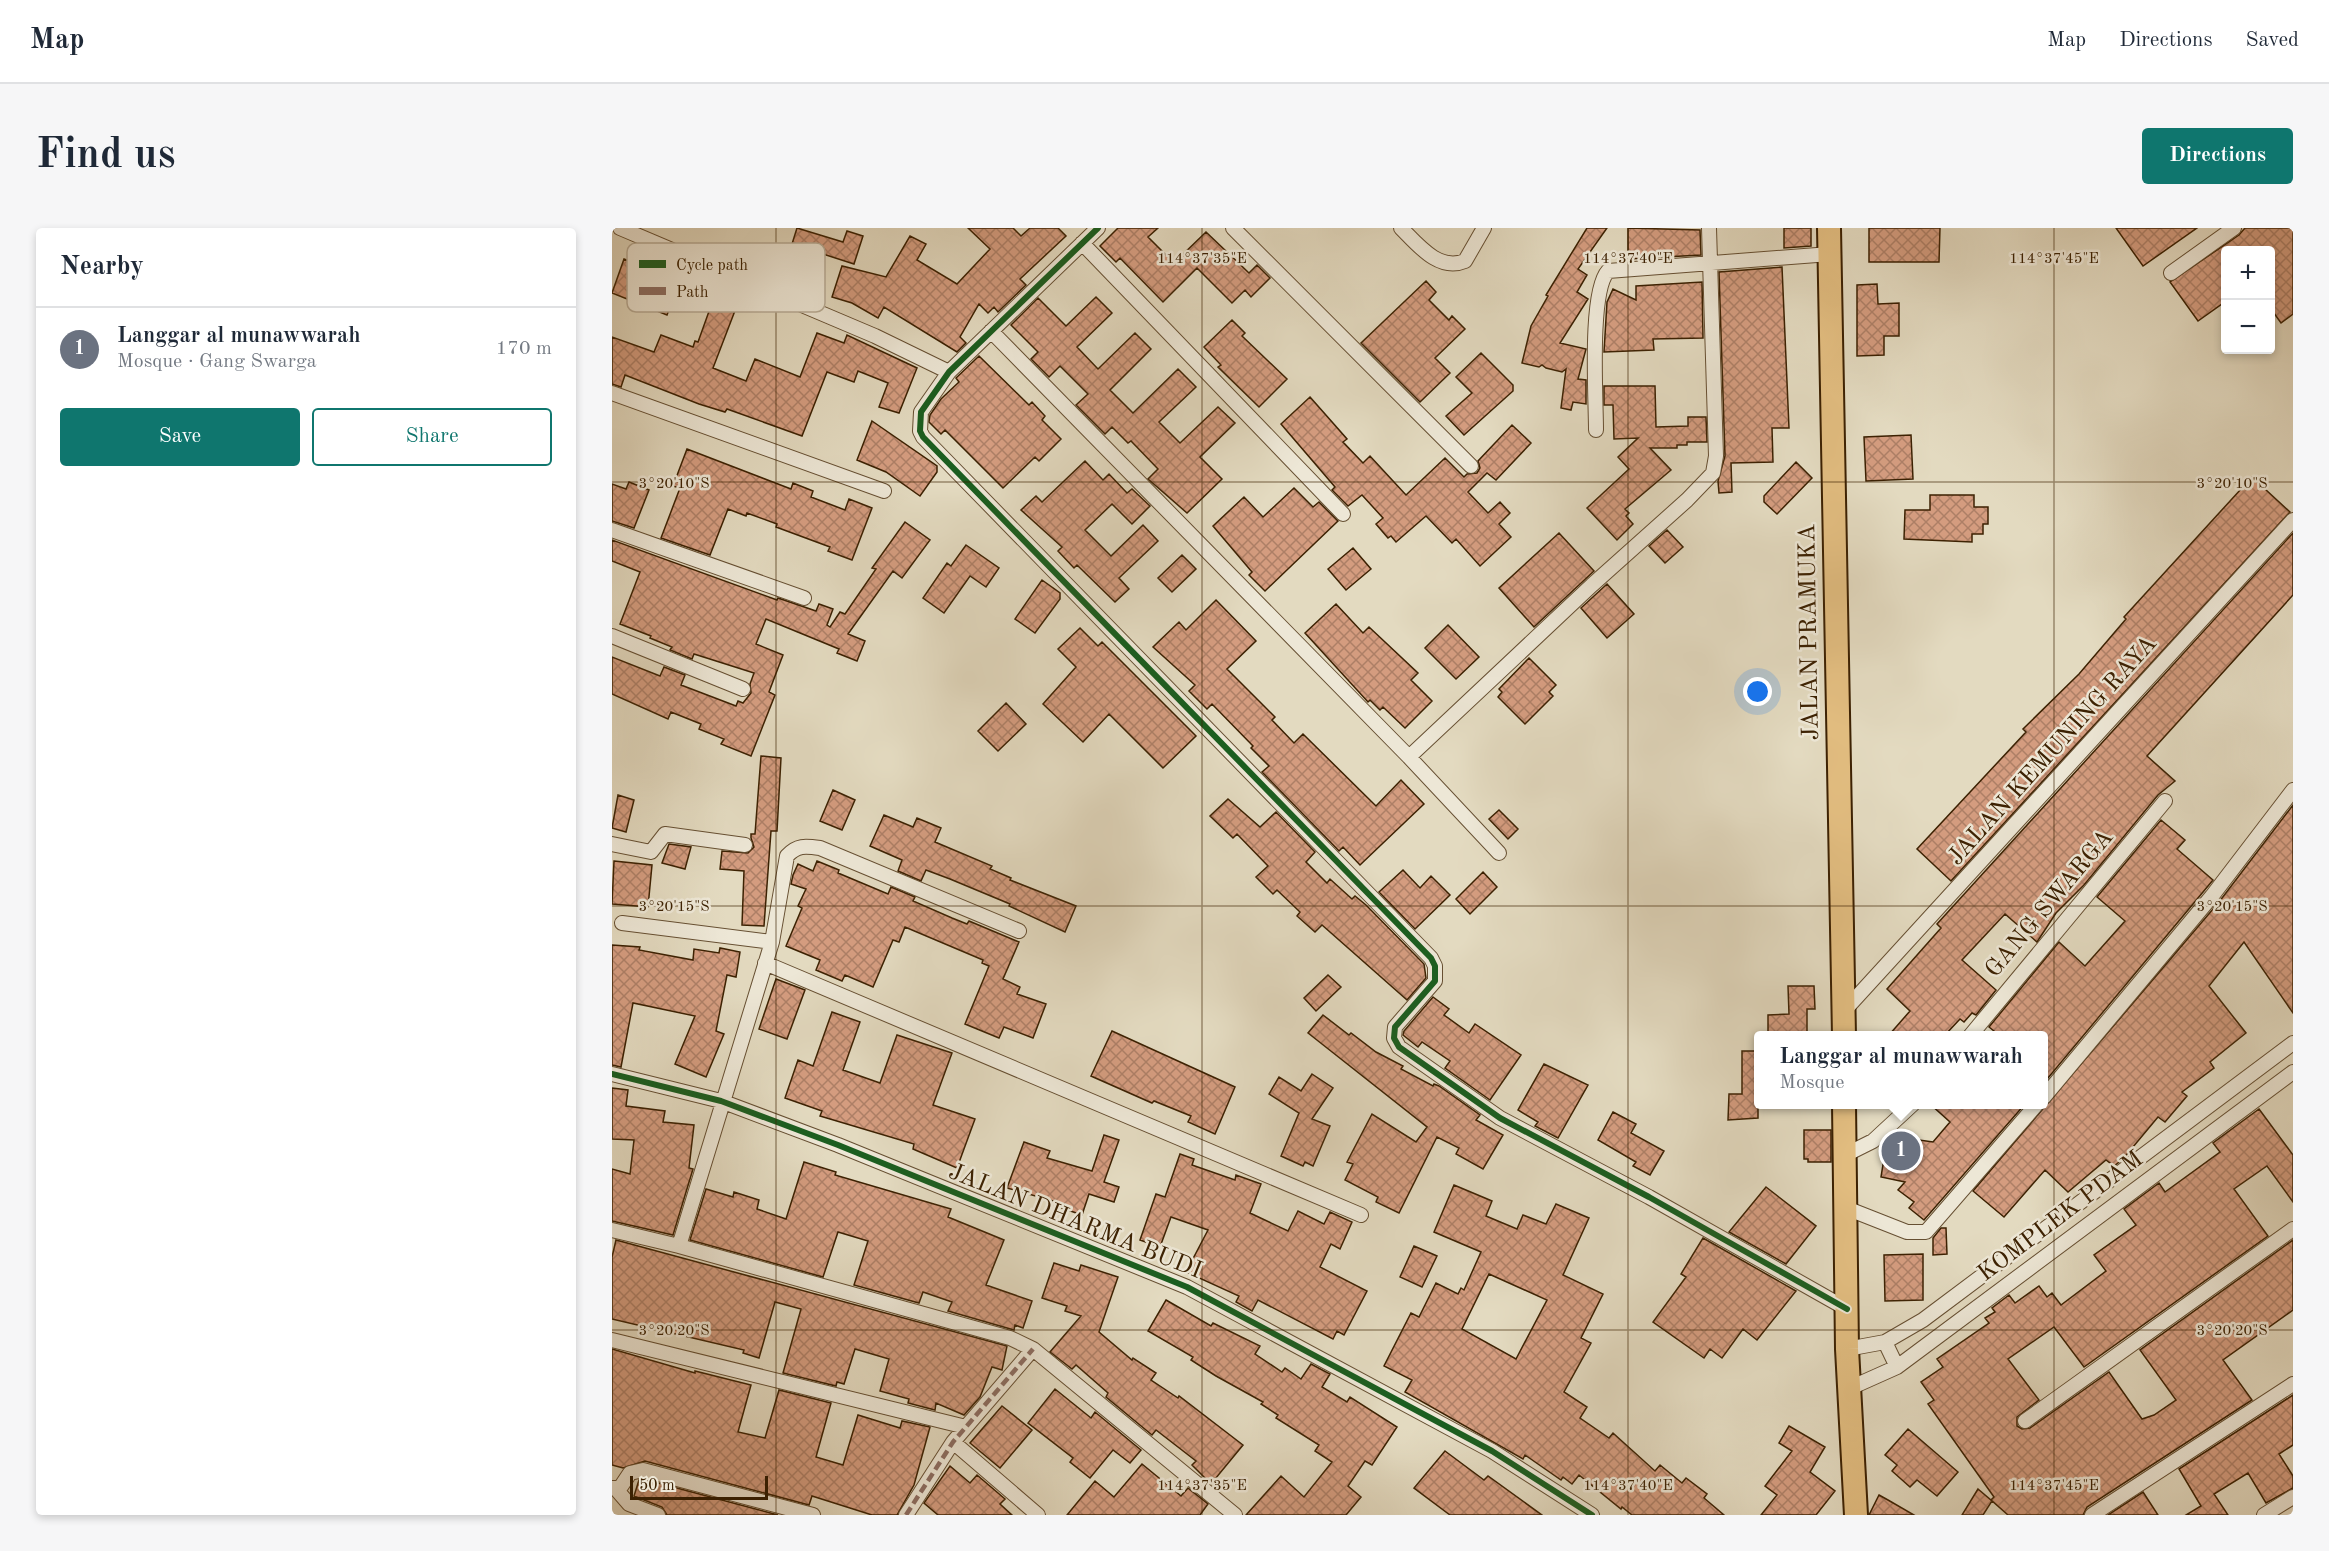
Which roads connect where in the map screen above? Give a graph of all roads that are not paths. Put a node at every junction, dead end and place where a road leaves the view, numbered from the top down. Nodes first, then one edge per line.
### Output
1 (620, 228) edge
2 (1098, 228) edge
3 (1233, 228) edge
4 (1401, 228) edge
5 (1484, 228) edge
6 (1709, 228) edge
7 (1829, 228) edge
8 (2234, 228) edge
9 (655, 243) edge
10 (1082, 243) junction
11 (1830, 254) junction
12 (1709, 266) junction
13 (2171, 273) dead end
14 (818, 312) edge
15 (991, 331) junction
16 (949, 372) junction
17 (612, 393) edge
18 (1596, 430) dead end
19 (1471, 465) dead end
20 (884, 490) dead end
21 (1342, 514) dead end
22 (2293, 520) edge
23 (612, 530) edge
24 (804, 598) dead end
25 (612, 636) edge
26 (743, 689) dead end
27 (1409, 757) junction
28 (2293, 790) edge
29 (2165, 801) dead end
30 (612, 844) edge
31 (745, 845) dead end
32 (1499, 853) dead end
33 (622, 923) dead end
34 (1019, 931) dead end
35 (772, 942) junction
36 (765, 963) junction
37 (1844, 1011) junction
38 (1844, 1031) edge
39 (1973, 1031) edge
40 (2293, 1043) edge
41 (2281, 1051) junction
42 (2293, 1070) edge
43 (612, 1074) edge
44 (2048, 1091) edge
45 (722, 1101) junction
46 (1844, 1109) edge
47 (1908, 1109) edge
48 (2033, 1109) edge
49 (2199, 1111) junction
50 (2215, 1130) junction
51 (1845, 1155) junction
52 (1846, 1208) junction
53 (1361, 1215) dead end
54 (2293, 1229) edge
55 (612, 1230) edge
56 (679, 1246) junction
57 (1847, 1310) junction
58 (612, 1340) edge
59 (1885, 1342) junction
60 (1033, 1349) junction
61 (1847, 1349) junction
62 (1897, 1367) junction
63 (2293, 1384) edge
64 (1850, 1388) junction
65 (2025, 1421) dead end
66 (966, 1427) junction
67 (953, 1442) junction
68 (614, 1488) edge
69 (2293, 1497) edge
70 (658, 1515) edge
71 (813, 1515) edge
72 (906, 1515) edge
73 (1038, 1515) edge
74 (1235, 1515) edge
75 (1592, 1515) edge
76 (1856, 1515) edge
77 (2092, 1515) edge
78 (2264, 1515) edge

1 - 9 street
2 - 10 street
3 - 19 street
4 - 5 street
6 - 12 street
7 - 11 main road, JALAN PRAMUKA
8 - 13 street
10 - 15 street
10 - 21 street
11 - 12 street
11 - 37 main road, JALAN PRAMUKA
12 - 18 street
12 - 27 street
14 - 16 street
15 - 16 street
15 - 27 street
16 - 57 street
17 - 20 street
22 - 37 street, JALAN KEMUNING RAYA
23 - 24 street
25 - 26 street
27 - 32 street
28 - 44 street
29 - 39 street, GANG SWARGA
30 - 31 street
33 - 35 street
34 - 35 street
35 - 36 street
36 - 45 street
36 - 53 street
37 - 38 main road, JALAN PRAMUKA
40 - 41 street, KOMPLEK PDAM
41 - 42 street
41 - 49 street, KOMPLEK PDAM
42 - 50 street, KOMPLEK PDAM
43 - 45 street, JALAN DHARMA BUDI
45 - 56 street
45 - 75 street, JALAN DHARMA BUDI
46 - 51 main road
47 - 51 street
48 - 52 street
49 - 50 street
49 - 59 street, KOMPLEK PDAM
50 - 62 street, KOMPLEK PDAM
51 - 52 main road
52 - 57 main road
54 - 65 street
55 - 56 street
56 - 60 street
57 - 61 main road
58 - 66 street
59 - 61 street, KOMPLEK PDAM
59 - 62 street
60 - 66 street
60 - 74 street
61 - 64 main road
62 - 64 street, KOMPLEK PDAM
63 - 77 street
64 - 76 main road
66 - 67 street
67 - 72 street
67 - 73 street
68 - 70 street
68 - 71 street
69 - 78 street

